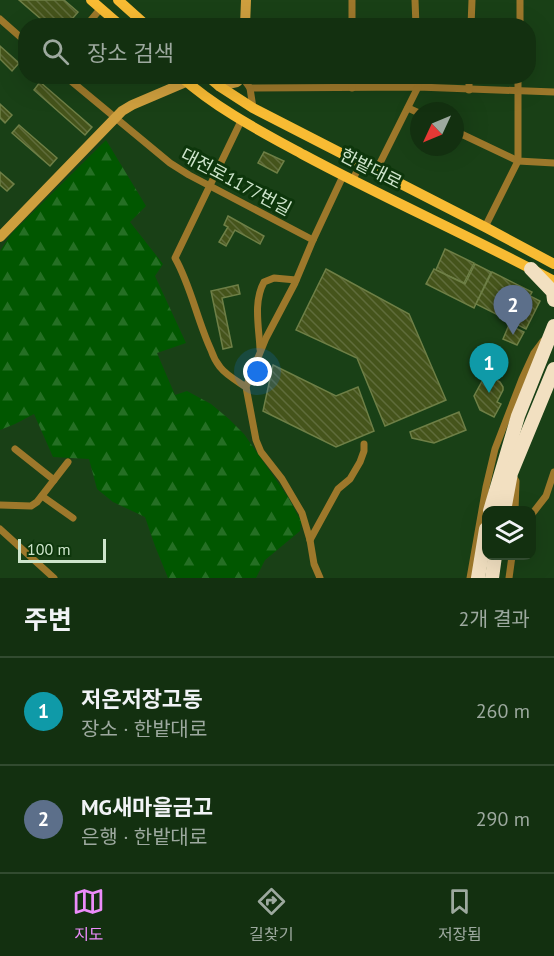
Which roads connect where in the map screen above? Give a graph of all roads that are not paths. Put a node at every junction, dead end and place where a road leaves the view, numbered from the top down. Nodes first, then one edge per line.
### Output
1 (91, 0) edge
2 (118, 0) edge
3 (246, 0) edge
4 (352, 0) edge
5 (416, 0) edge
6 (472, 0) edge
7 (520, 0) edge
8 (101, 9) junction
9 (93, 18) edge
10 (112, 18) edge
11 (138, 18) edge
12 (246, 18) edge
13 (352, 18) edge
14 (416, 18) edge
15 (471, 18) edge
16 (520, 18) edge
17 (0, 19) edge
18 (18, 35) edge
19 (74, 84) edge
20 (173, 84) edge
21 (189, 84) edge
22 (217, 84) edge
23 (228, 84) edge
24 (247, 84) edge
25 (352, 84) edge
26 (418, 84) edge
27 (469, 84) edge
28 (518, 84) edge
29 (219, 86) junction
30 (418, 87) junction
31 (250, 88) junction
32 (352, 88) junction
33 (469, 90) junction
34 (518, 92) junction
35 (554, 92) edge
36 (253, 108) junction
37 (408, 108) joint
38 (114, 118) junction
39 (241, 121) junction
40 (464, 135) edge
41 (518, 162) junction
42 (361, 163) junction
43 (554, 163) edge
44 (376, 171) junction
45 (348, 178) junction
46 (210, 186) junction
47 (485, 227) junction
48 (0, 237) edge
49 (314, 240) junction
50 (536, 254) junction
51 (554, 256) edge
52 (554, 264) edge
53 (531, 269) junction
54 (296, 280) junction
55 (554, 281) edge
56 (554, 300) edge
57 (554, 308) edge
58 (552, 329) edge
59 (260, 352) junction
60 (554, 369) edge
61 (246, 387) junction
62 (554, 388) edge
63 (540, 400) junction
64 (364, 444) dead end
65 (15, 449) dead end
66 (68, 462) dead end
67 (554, 472) edge
68 (511, 473) junction
69 (54, 480) junction
70 (42, 496) junction
71 (0, 505) edge
72 (491, 506) edge
73 (505, 506) edge
74 (516, 506) edge
75 (536, 508) edge
76 (73, 518) dead end
77 (0, 529) edge
78 (310, 540) junction
79 (482, 554) edge
80 (494, 560) edge
81 (513, 560) edge
82 (54, 578) edge
83 (320, 578) edge
84 (470, 578) edge
85 (478, 578) edge
86 (492, 578) edge
87 (511, 578) edge

1 - 8 main road
2 - 11 main road
3 - 12 street
4 - 13 street
5 - 14 street
6 - 15 street
7 - 16 street
8 - 9 street
8 - 10 main road
17 - 18 street
19 - 38 street, 대전로1177번길
20 - 38 street
21 - 39 main road, 한밭대로
22 - 29 main road, 한밭대로
23 - 29 street
24 - 31 street
25 - 32 street
26 - 30 street
27 - 33 street
28 - 34 street
29 - 36 main road, 한밭대로
30 - 32 street
30 - 33 street
30 - 37 street
31 - 32 street
31 - 36 street
33 - 34 street
34 - 35 street
34 - 41 street
36 - 42 main road, 한밭대로
37 - 44 street
38 - 46 street, 대전로1177번길
38 - 48 street
39 - 45 main road, 한밭대로
39 - 46 street
40 - 41 street
41 - 43 street
41 - 47 street
42 - 44 main road, 한밭대로
42 - 45 street
44 - 47 main road, 한밭대로
45 - 49 street
45 - 53 main road, 한밭대로
46 - 49 street, 대전로1177번길
46 - 61 street
47 - 50 main road, 한밭대로
49 - 54 street
50 - 51 street
50 - 52 main road, 한밭대로
53 - 55 main road, 한밭대로
53 - 56 highway
54 - 59 street
54 - 59 street
57 - 58 highway
58 - 72 highway
58 - 84 street
59 - 61 street
60 - 63 highway
61 - 78 street
62 - 63 street
63 - 68 highway
64 - 78 street
65 - 69 street
66 - 69 street
67 - 75 street
68 - 73 highway
68 - 74 street
69 - 70 street
70 - 71 street
70 - 76 street
77 - 82 street
78 - 83 street
79 - 85 highway
80 - 86 highway
81 - 87 street

